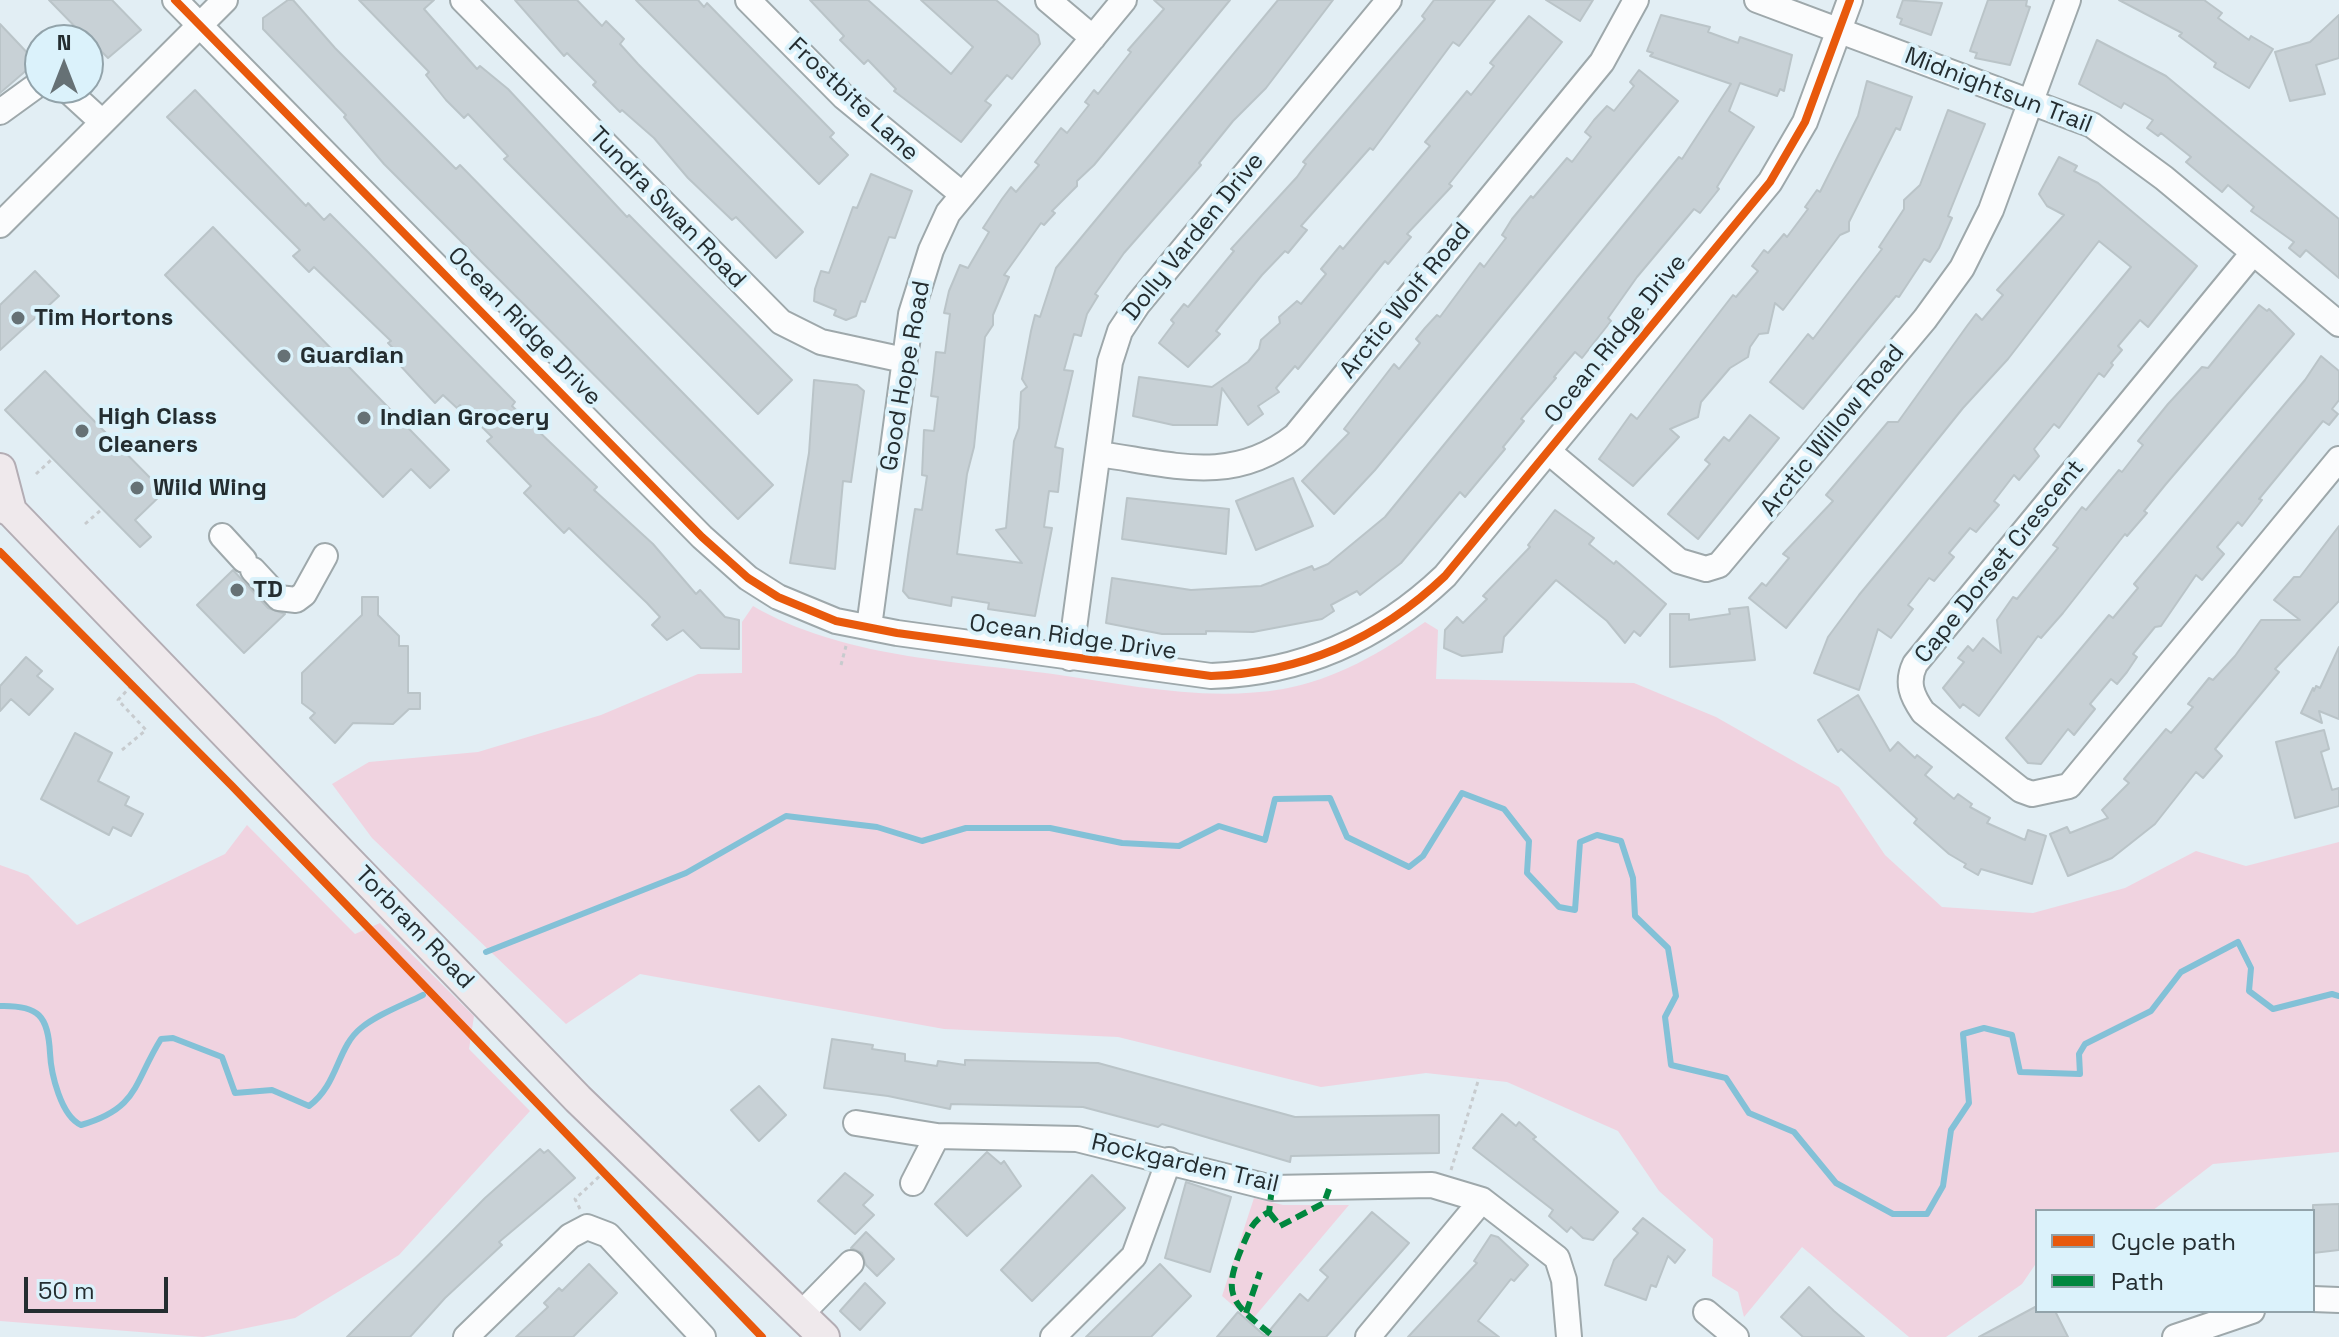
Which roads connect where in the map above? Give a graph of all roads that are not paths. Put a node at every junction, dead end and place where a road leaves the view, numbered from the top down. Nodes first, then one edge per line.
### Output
1 (175, 0) edge
2 (225, 0) edge
3 (463, 0) edge
4 (748, 0) edge
5 (1048, 0) edge
6 (1124, 0) edge
7 (1389, 0) edge
8 (1636, 0) edge
9 (1757, 0) edge
10 (1850, 0) edge
11 (2068, 0) edge
12 (200, 26) junction
13 (1839, 31) junction
14 (1093, 38) junction
15 (24, 95) edge
16 (2033, 102) junction
17 (82, 104) edge
18 (0, 112) edge
19 (101, 121) junction
20 (963, 195) junction
21 (0, 225) edge
22 (2253, 253) junction
23 (2339, 324) edge
24 (904, 360) junction
25 (1549, 452) junction
26 (1099, 454) junction
27 (2339, 459) edge
28 (0, 469) edge
29 (6, 509) edge
30 (222, 536) dead end
31 (325, 556) dead end
32 (869, 627) junction
33 (1070, 658) junction
34 (856, 1123) dead end
35 (937, 1136) junction
36 (1169, 1160) junction
37 (913, 1183) dead end
38 (1482, 1200) junction
39 (851, 1263) dead end
40 (2315, 1299) edge
41 (2339, 1300) edge
42 (1706, 1312) dead end
43 (2246, 1313) edge
44 (801, 1314) junction
45 (466, 1337) edge
46 (703, 1337) edge
47 (824, 1337) edge
48 (1053, 1337) edge
49 (1368, 1337) edge
50 (1569, 1337) edge
51 (1736, 1337) edge
52 (2175, 1337) edge

1 - 12 street, Ocean Ridge Drive
2 - 12 street
3 - 24 street, Tundra Swan Road
4 - 20 street, Frostbite Lane
5 - 14 street
6 - 14 street, Good Hope Road
7 - 26 street, Dolly Varden Drive
8 - 26 street, Arctic Wolf Road
9 - 13 street, Midnightsun Trail
10 - 13 street, Ocean Ridge Drive
11 - 16 street
12 - 19 street
12 - 32 street, Ocean Ridge Drive
13 - 16 street, Midnightsun Trail
13 - 25 street, Ocean Ridge Drive
14 - 20 street, Good Hope Road
15 - 18 street
16 - 22 street, Midnightsun Trail
16 - 25 street, Arctic Willow Road
17 - 19 street
19 - 21 street
20 - 24 street, Good Hope Road
22 - 23 street, Midnightsun Trail
22 - 27 street, Cape Dorset Crescent
24 - 32 street, Good Hope Road
25 - 33 street, Ocean Ridge Drive
26 - 33 street, Dolly Varden Drive
28 - 29 main road, Torbram Road
29 - 44 main road, Torbram Road
30 - 31 street
32 - 33 street, Ocean Ridge Drive
34 - 35 street, Rockgarden Trail
35 - 36 street, Rockgarden Trail
35 - 37 street
36 - 38 street, Rockgarden Trail
36 - 48 street
38 - 49 street
38 - 50 street, Rockgarden Trail
39 - 44 street
40 - 41 street
42 - 51 street
43 - 52 street
44 - 47 main road, Torbram Road
45 - 46 street

